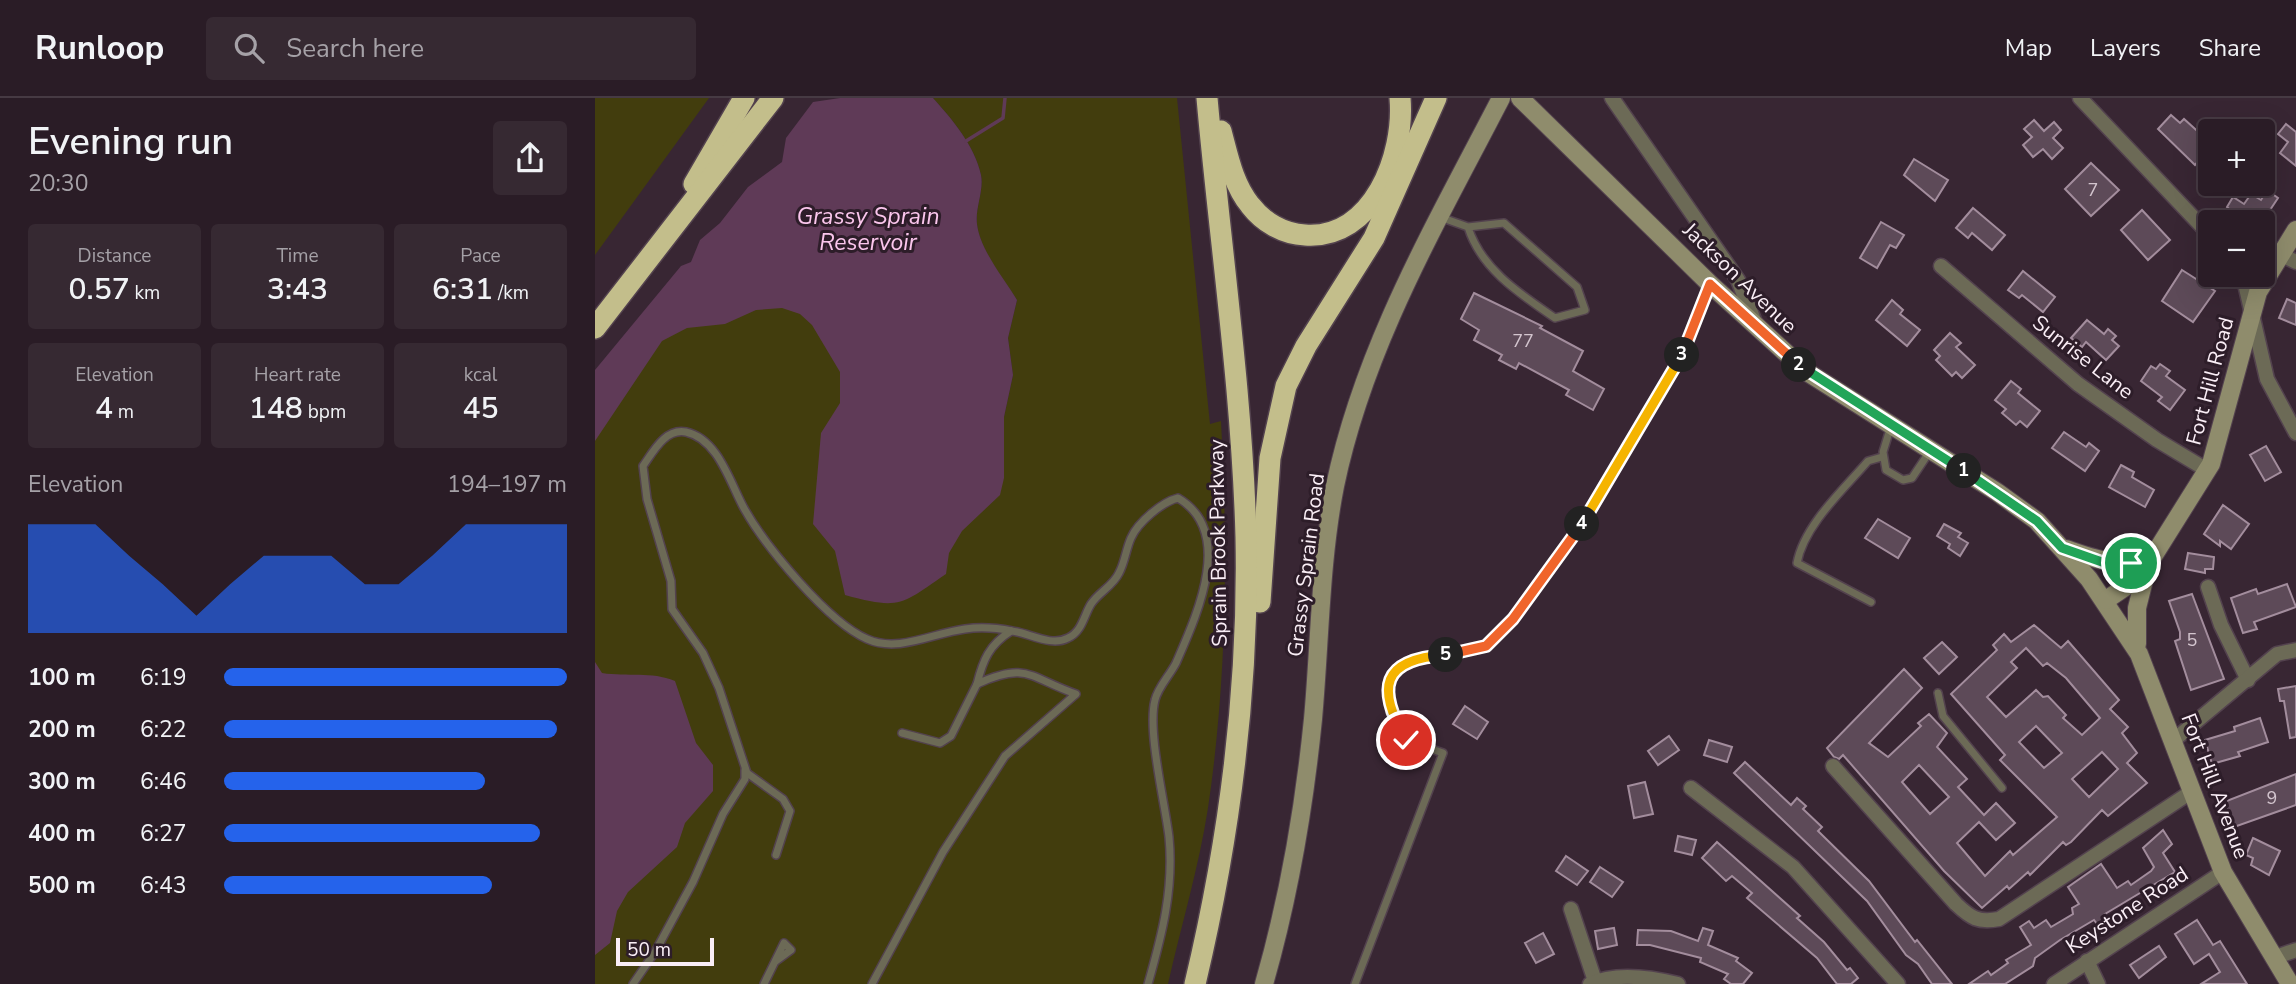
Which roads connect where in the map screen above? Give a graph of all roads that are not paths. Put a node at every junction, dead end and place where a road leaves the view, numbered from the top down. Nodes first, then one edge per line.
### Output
1 (744, 98) edge
2 (773, 98) edge
3 (1207, 98) edge
4 (1214, 98) edge
5 (1400, 98) edge
6 (1436, 98) edge
7 (1501, 98) edge
8 (1520, 98) edge
9 (1612, 98) edge
10 (2080, 98) edge
11 (1440, 217) junction
12 (2198, 222) edge
13 (1468, 227) junction
14 (2296, 230) edge
15 (2288, 258) edge
16 (649, 260) junction
17 (1941, 266) dead end
18 (1710, 284) junction
19 (2247, 287) edge
20 (2253, 308) junction
21 (595, 328) edge
22 (1758, 330) junction
23 (1891, 425) junction
24 (2296, 433) edge
25 (1930, 450) junction
26 (1882, 457) junction
27 (2207, 470) junction
28 (2062, 548) junction
29 (2152, 557) junction
30 (2208, 587) dead end
31 (2106, 600) junction
32 (1871, 602) dead end
33 (1011, 631) junction
34 (2296, 650) edge
35 (2139, 654) junction
36 (2248, 680) junction
37 (977, 684) junction
38 (1938, 693) dead end
39 (902, 733) dead end
40 (2174, 740) junction
41 (745, 766) junction
42 (1833, 766) dead end
43 (1234, 778) junction
44 (1692, 788) dead end
45 (2002, 788) dead end
46 (2191, 792) junction
47 (776, 855) dead end
48 (2223, 872) junction
49 (1571, 909) dead end
50 (2296, 950) edge
51 (2273, 958) junction
52 (776, 961) dead end
53 (2087, 961) junction
54 (1592, 983) edge
55 (633, 984) edge
56 (764, 984) edge
57 (872, 984) edge
58 (1147, 984) edge
59 (1195, 984) edge
60 (1264, 984) edge
61 (1355, 984) edge
62 (1678, 984) edge
63 (1898, 984) edge
64 (2054, 984) edge
65 (2098, 984) edge
66 (2290, 984) edge

1 - 16 highway
2 - 16 highway
3 - 43 highway, Sprain Brook Parkway
4 - 5 highway
6 - 43 highway
7 - 11 street, Grassy Sprain Road
8 - 18 street, Jackson Avenue
9 - 22 street
10 - 12 street
11 - 13 lane
11 - 60 street, Grassy Sprain Road
13 - 13 lane
14 - 15 street, Fort Hill Road
15 - 20 street, Fort Hill Road
16 - 21 highway
17 - 27 street, Sunrise Lane
18 - 22 street, Jackson Avenue
18 - 61 lane
19 - 20 street
20 - 24 street
20 - 27 street, Fort Hill Road
22 - 23 street, Jackson Avenue
23 - 25 street, Jackson Avenue
23 - 26 lane
25 - 26 lane
25 - 28 street, Jackson Avenue
26 - 32 lane
27 - 29 street, Fort Hill Road
28 - 29 street
28 - 31 street, Jackson Avenue
29 - 31 street, Fort Hill Road
29 - 35 street
30 - 36 street
31 - 35 street, Fort Hill Avenue
33 - 37 lane
33 - 41 lane
33 - 58 lane
34 - 36 street
35 - 40 street, Fort Hill Avenue
36 - 40 street
37 - 39 lane
37 - 57 lane
38 - 45 lane
40 - 46 street, Fort Hill Avenue
41 - 47 lane
41 - 55 lane
42 - 46 street
43 - 59 highway, Sprain Brook Parkway
44 - 63 street
46 - 48 street, Fort Hill Avenue
48 - 51 street, Fort Hill Avenue
48 - 53 street, Keystone Road
49 - 54 street
50 - 51 street
51 - 66 street, Fort Hill Avenue
52 - 56 lane
53 - 64 street, Keystone Road
53 - 65 street
54 - 62 street

